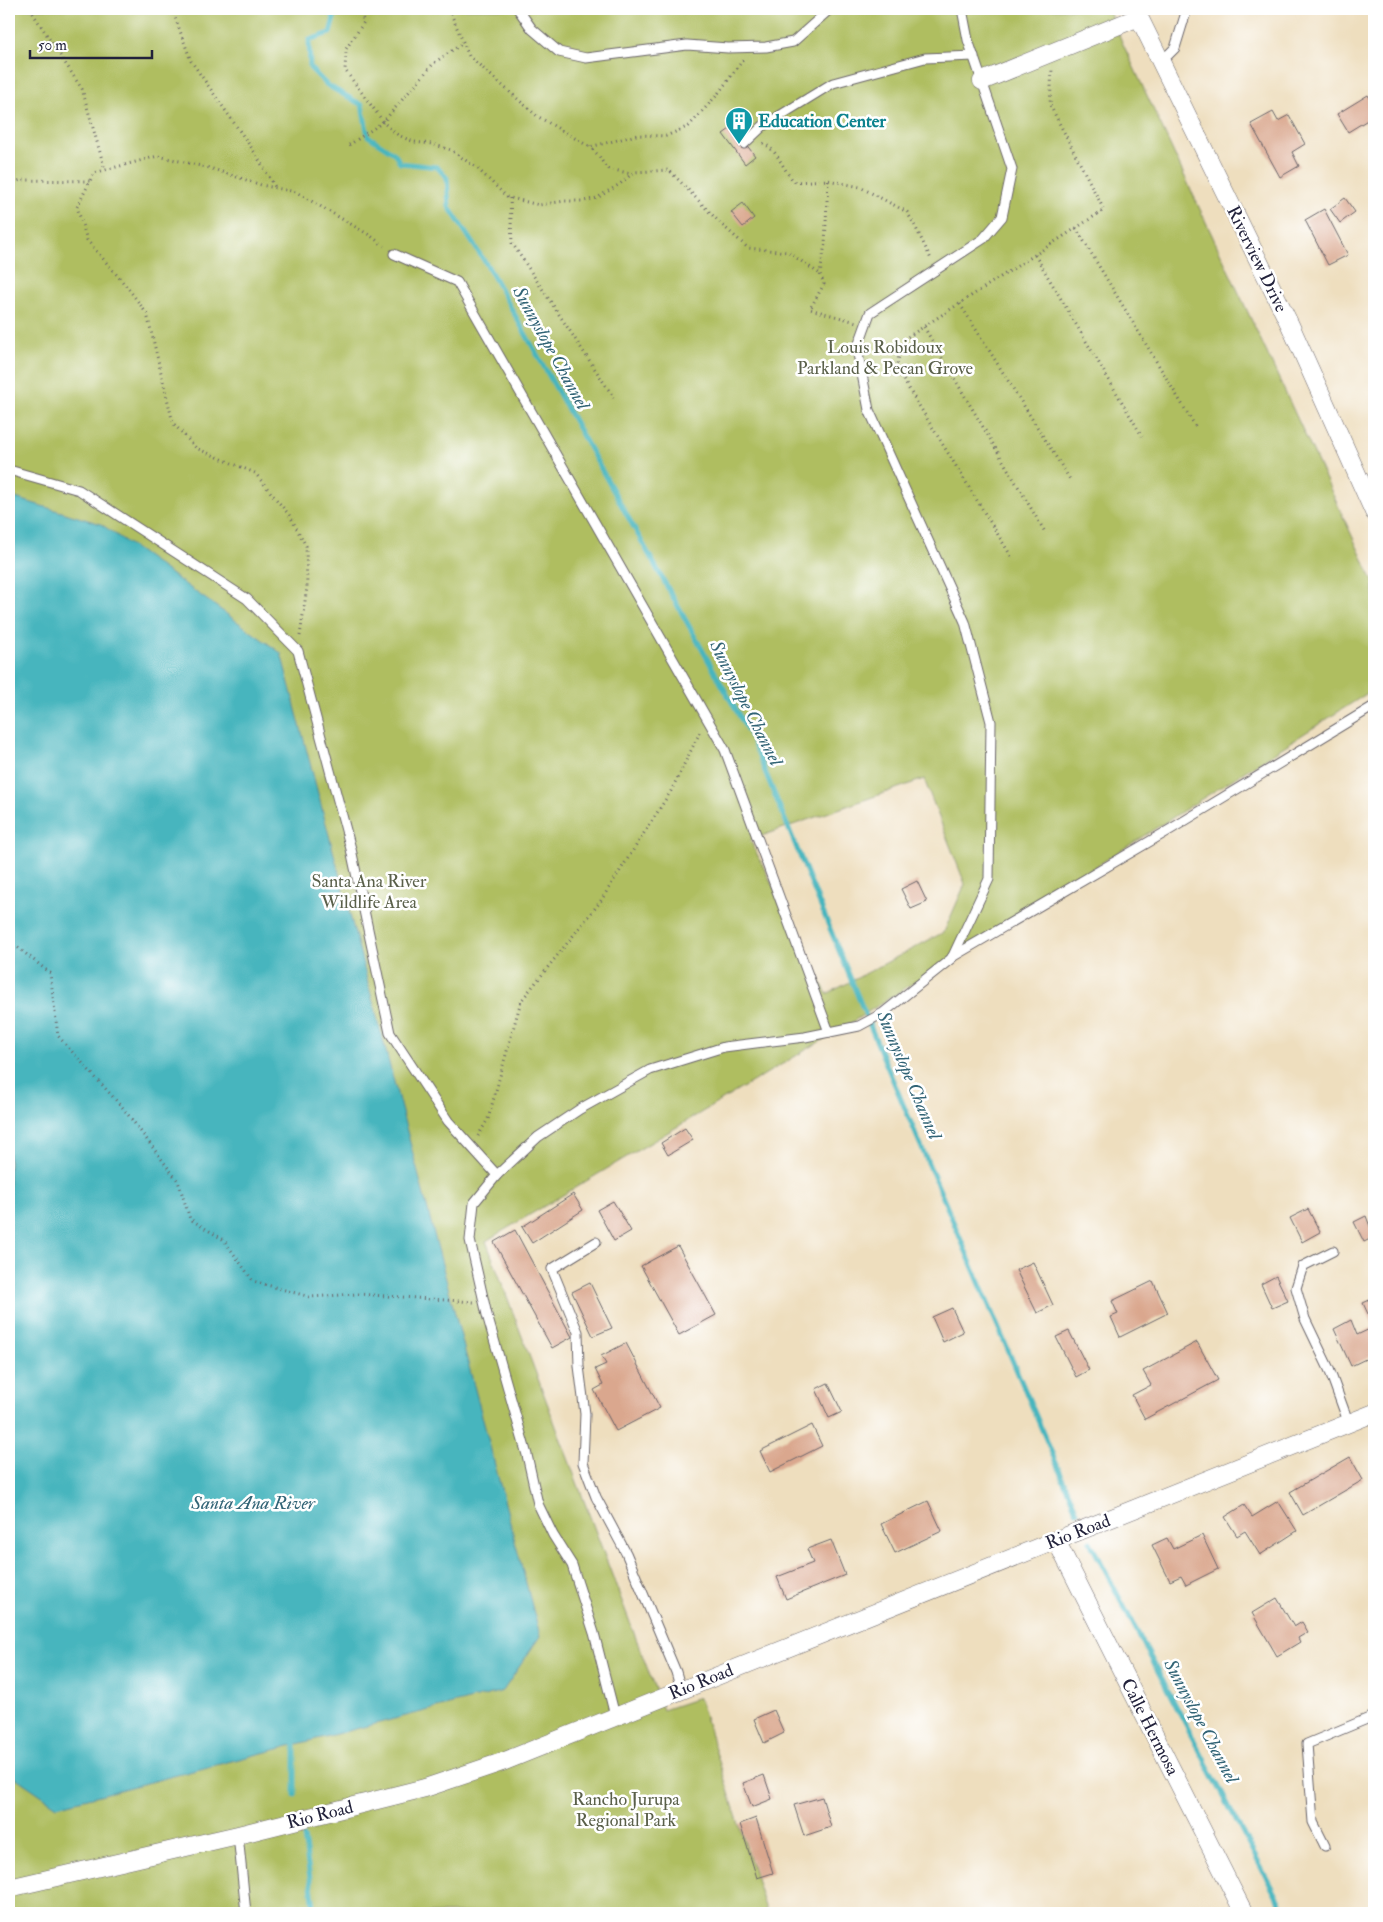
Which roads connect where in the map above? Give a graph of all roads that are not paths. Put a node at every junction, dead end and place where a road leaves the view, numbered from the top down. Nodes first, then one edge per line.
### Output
1 (518, 9) edge
2 (830, 9) edge
3 (962, 9) edge
4 (1187, 9) edge
5 (1137, 13) edge
6 (974, 56) junction
7 (1161, 62) junction
8 (982, 81) junction
9 (744, 144) road end
10 (394, 254) road end
11 (9, 470) edge
12 (1374, 512) edge
13 (1374, 706) edge
14 (952, 958) junction
15 (829, 1032) junction
16 (496, 1175) junction
17 (596, 1242) dead end
18 (1333, 1251) dead end
19 (1374, 1413) edge
20 (1349, 1424) junction
21 (1056, 1540) junction
22 (681, 1690) junction
23 (615, 1716) junction
24 (1374, 1716) edge
25 (238, 1835) junction
26 (1325, 1846) dead end
27 (9, 1888) edge
28 (246, 1913) edge
29 (1244, 1913) edge

1 - 2 lane
3 - 6 lane
4 - 7 lane
5 - 7 street, Riverview Drive
5 - 8 street
6 - 8 lane
6 - 9 lane
7 - 12 street, Riverview Drive
8 - 14 lane
10 - 15 lane
11 - 16 lane
13 - 14 lane
14 - 15 lane
15 - 16 lane
16 - 23 lane
17 - 22 lane
18 - 20 lane
19 - 20 street, Rio Road
20 - 21 street, Rio Road
21 - 22 street, Rio Road
21 - 29 street, Calle Hermosa
22 - 23 street, Rio Road
23 - 25 street, Rio Road
24 - 26 lane
25 - 27 street, Rio Road
25 - 28 lane

